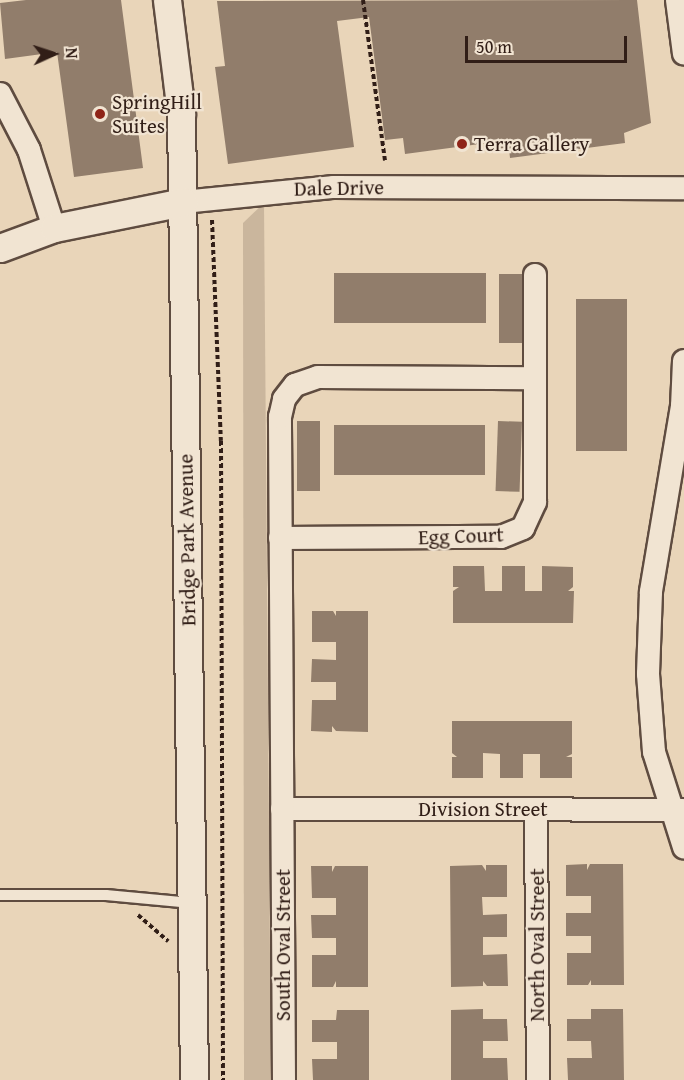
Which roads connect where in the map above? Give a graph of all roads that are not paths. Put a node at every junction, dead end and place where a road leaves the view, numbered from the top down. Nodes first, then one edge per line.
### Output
1 (167, 0) edge
2 (677, 0) edge
3 (684, 54) edge
4 (0, 94) edge
5 (684, 188) edge
6 (183, 202) junction
7 (54, 228) junction
8 (0, 248) edge
9 (535, 275) dead end
10 (684, 361) edge
11 (534, 378) junction
12 (280, 538) junction
13 (282, 809) junction
14 (536, 810) junction
15 (677, 810) edge
16 (684, 847) edge
17 (0, 895) edge
18 (192, 903) junction
19 (194, 1080) edge
20 (284, 1080) edge
21 (537, 1080) edge

1 - 6 street, Bridge Park Avenue
2 - 3 street
4 - 7 street
5 - 6 street, Dale Drive
6 - 7 street, Dale Drive
6 - 18 street, Bridge Park Avenue
7 - 8 street, Dale Drive
9 - 11 street, Egg Court
10 - 15 street
11 - 12 street
11 - 12 street, Egg Court
12 - 13 street
13 - 14 street, Division Street
13 - 20 street, South Oval Street
14 - 15 street, Division Street
14 - 21 street, North Oval Street
15 - 16 street
17 - 18 lane
18 - 19 street, Bridge Park Avenue

